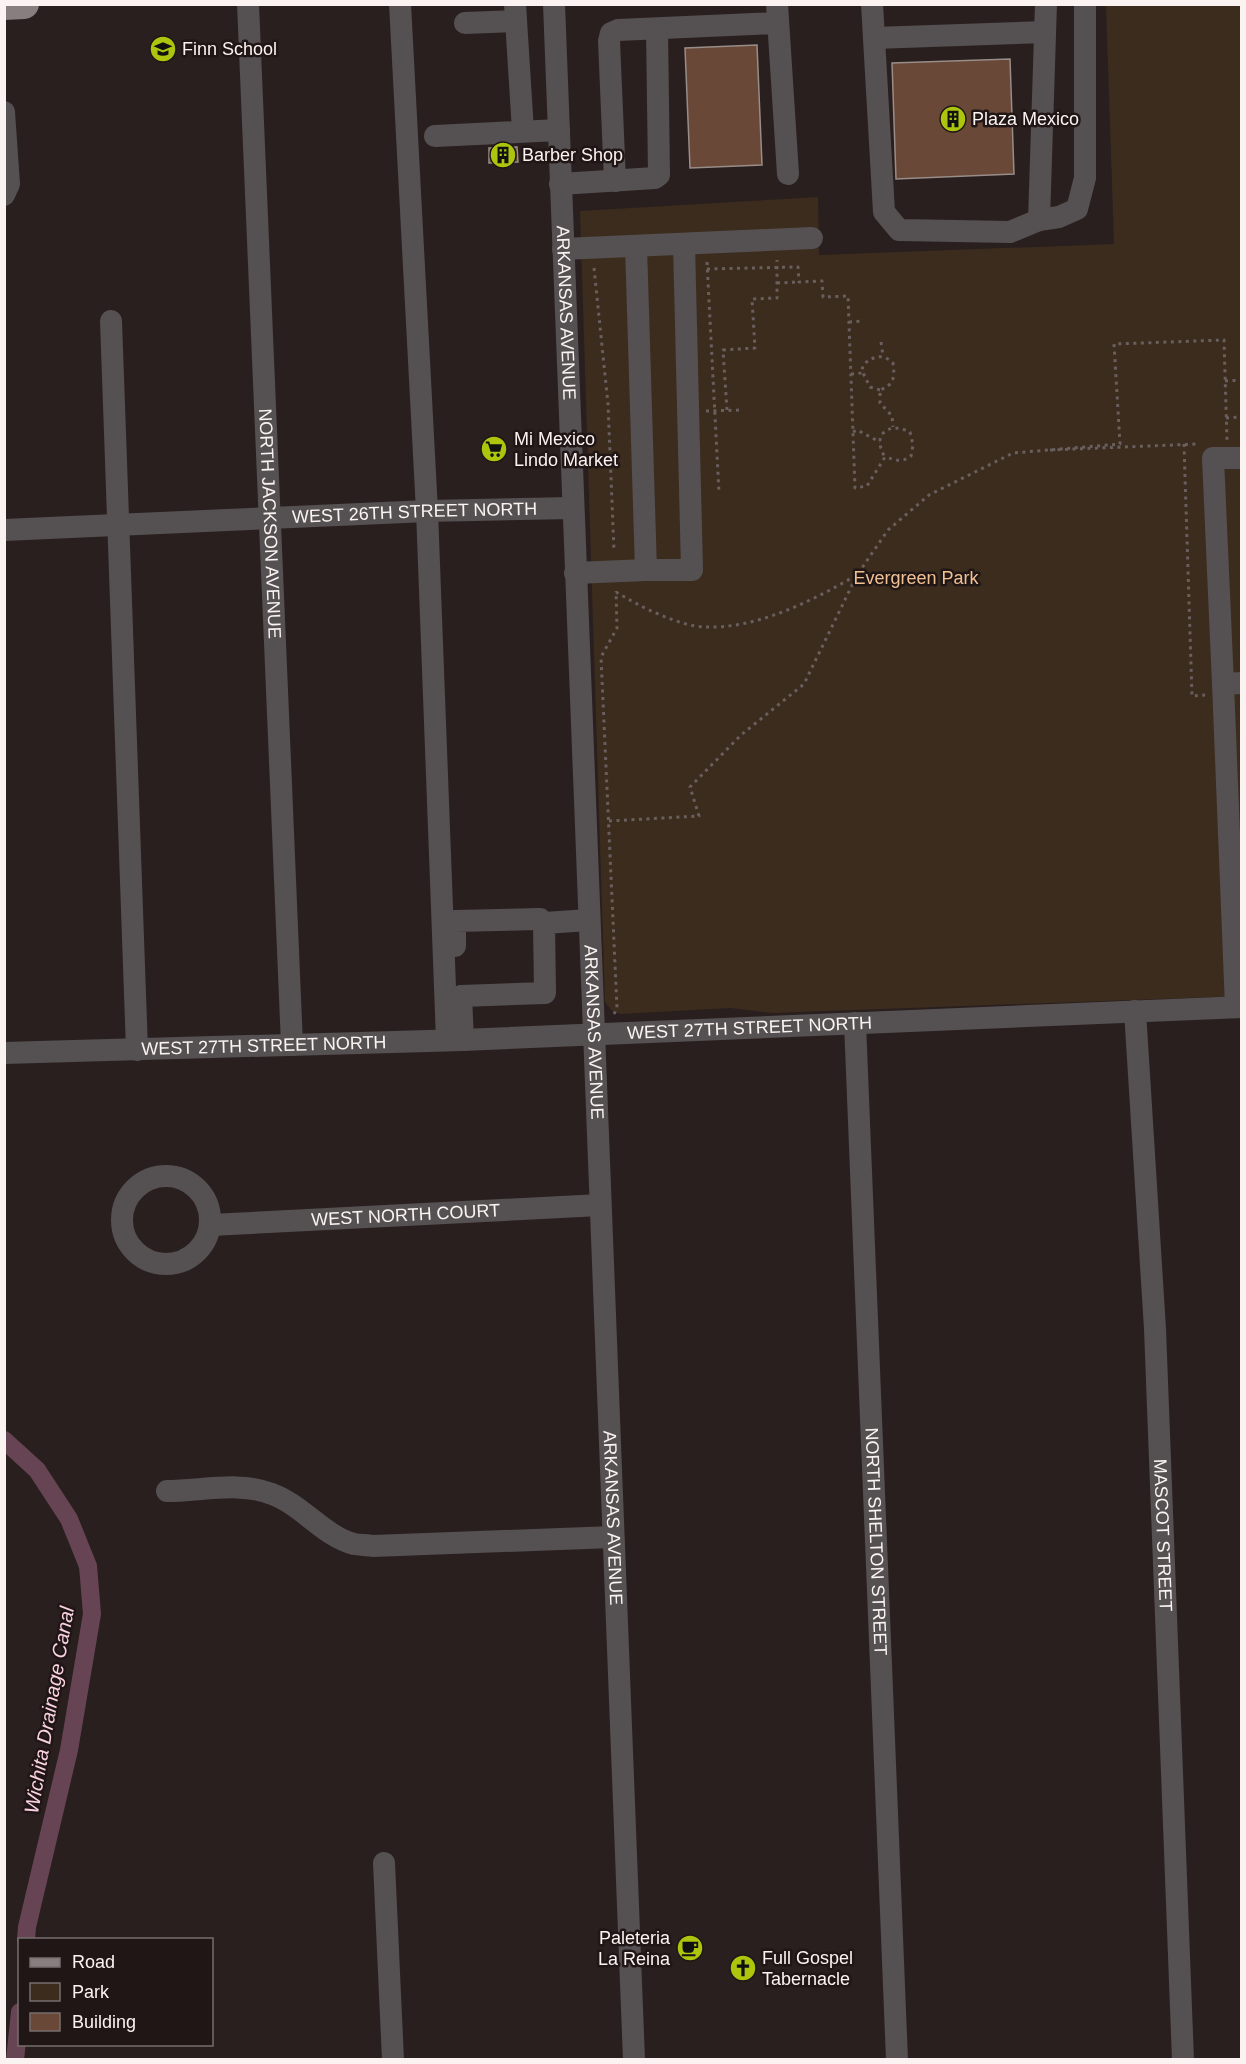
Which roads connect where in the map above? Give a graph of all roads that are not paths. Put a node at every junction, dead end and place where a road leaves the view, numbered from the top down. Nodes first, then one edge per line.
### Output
1 (24, 4) edge
2 (248, 4) edge
3 (400, 4) edge
4 (554, 4) edge
5 (872, 4) edge
6 (1046, 4) edge
7 (1085, 4) edge
8 (4, 5) edge
9 (515, 13) edge
10 (778, 14) edge
11 (465, 23) dead end
12 (657, 29) junction
13 (1045, 32) junction
14 (874, 38) junction
15 (556, 58) junction
16 (519, 60) junction
17 (4, 112) edge
18 (559, 130) junction
19 (523, 131) junction
20 (435, 136) dead end
21 (788, 174) dead end
22 (615, 181) junction
23 (561, 184) junction
24 (4, 195) edge
25 (1039, 220) junction
26 (812, 238) dead end
27 (695, 243) junction
28 (636, 246) junction
29 (563, 249) junction
30 (111, 321) dead end
31 (1234, 450) edge
32 (573, 508) junction
33 (427, 511) junction
34 (269, 519) junction
35 (118, 526) junction
36 (4, 530) edge
37 (646, 570) junction
38 (575, 573) junction
39 (1225, 687) edge
40 (589, 920) junction
41 (544, 922) junction
42 (461, 996) junction
43 (1239, 1007) edge
44 (1135, 1011) junction
45 (855, 1023) junction
46 (605, 1034) junction
47 (455, 1040) junction
48 (292, 1045) junction
49 (137, 1050) junction
50 (4, 1053) edge
51 (600, 1205) junction
52 (211, 1225) dead end
53 (167, 1491) dead end
54 (613, 1537) junction
55 (384, 1863) dead end
56 (393, 2060) edge
57 (634, 2060) edge
58 (897, 2060) edge
59 (1184, 2060) edge

1 - 8 main road
2 - 34 street, NORTH JACKSON AVENUE
3 - 33 street
4 - 15 street, ARKANSAS AVENUE
5 - 14 street
6 - 13 street
7 - 25 street
9 - 11 street
9 - 16 street
10 - 12 street
10 - 21 street
12 - 22 street
12 - 22 street
13 - 14 street
13 - 25 street
14 - 25 street
15 - 16 street
15 - 18 street, ARKANSAS AVENUE
16 - 19 street
17 - 24 street
18 - 19 street
18 - 23 street, ARKANSAS AVENUE
19 - 20 street
22 - 23 street
23 - 29 street, ARKANSAS AVENUE
26 - 27 street
27 - 28 street
27 - 37 street
28 - 29 street
28 - 37 street
29 - 32 street, ARKANSAS AVENUE
30 - 35 street
31 - 39 street
32 - 33 street, WEST 26TH STREET NORTH
32 - 38 street, ARKANSAS AVENUE
33 - 34 street, WEST 26TH STREET NORTH
33 - 47 street
34 - 35 street, WEST 26TH STREET NORTH
34 - 48 street, NORTH JACKSON AVENUE
35 - 36 street, WEST 26TH STREET NORTH
35 - 49 street
37 - 38 street
38 - 40 street, ARKANSAS AVENUE
39 - 43 street
40 - 41 street
40 - 46 street, ARKANSAS AVENUE
41 - 42 street
41 - 42 street
42 - 47 street
43 - 44 street, WEST 27TH STREET NORTH
44 - 45 street, WEST 27TH STREET NORTH
44 - 59 street, MASCOT STREET
45 - 46 street, WEST 27TH STREET NORTH
45 - 58 street, NORTH SHELTON STREET
46 - 47 street, WEST 27TH STREET NORTH
46 - 51 street, ARKANSAS AVENUE
47 - 48 street, WEST 27TH STREET NORTH
48 - 49 street, WEST 27TH STREET NORTH
49 - 50 street, WEST 27TH STREET NORTH
51 - 52 street, WEST NORTH COURT
51 - 54 street, ARKANSAS AVENUE
53 - 54 street
54 - 57 street, ARKANSAS AVENUE
55 - 56 street

